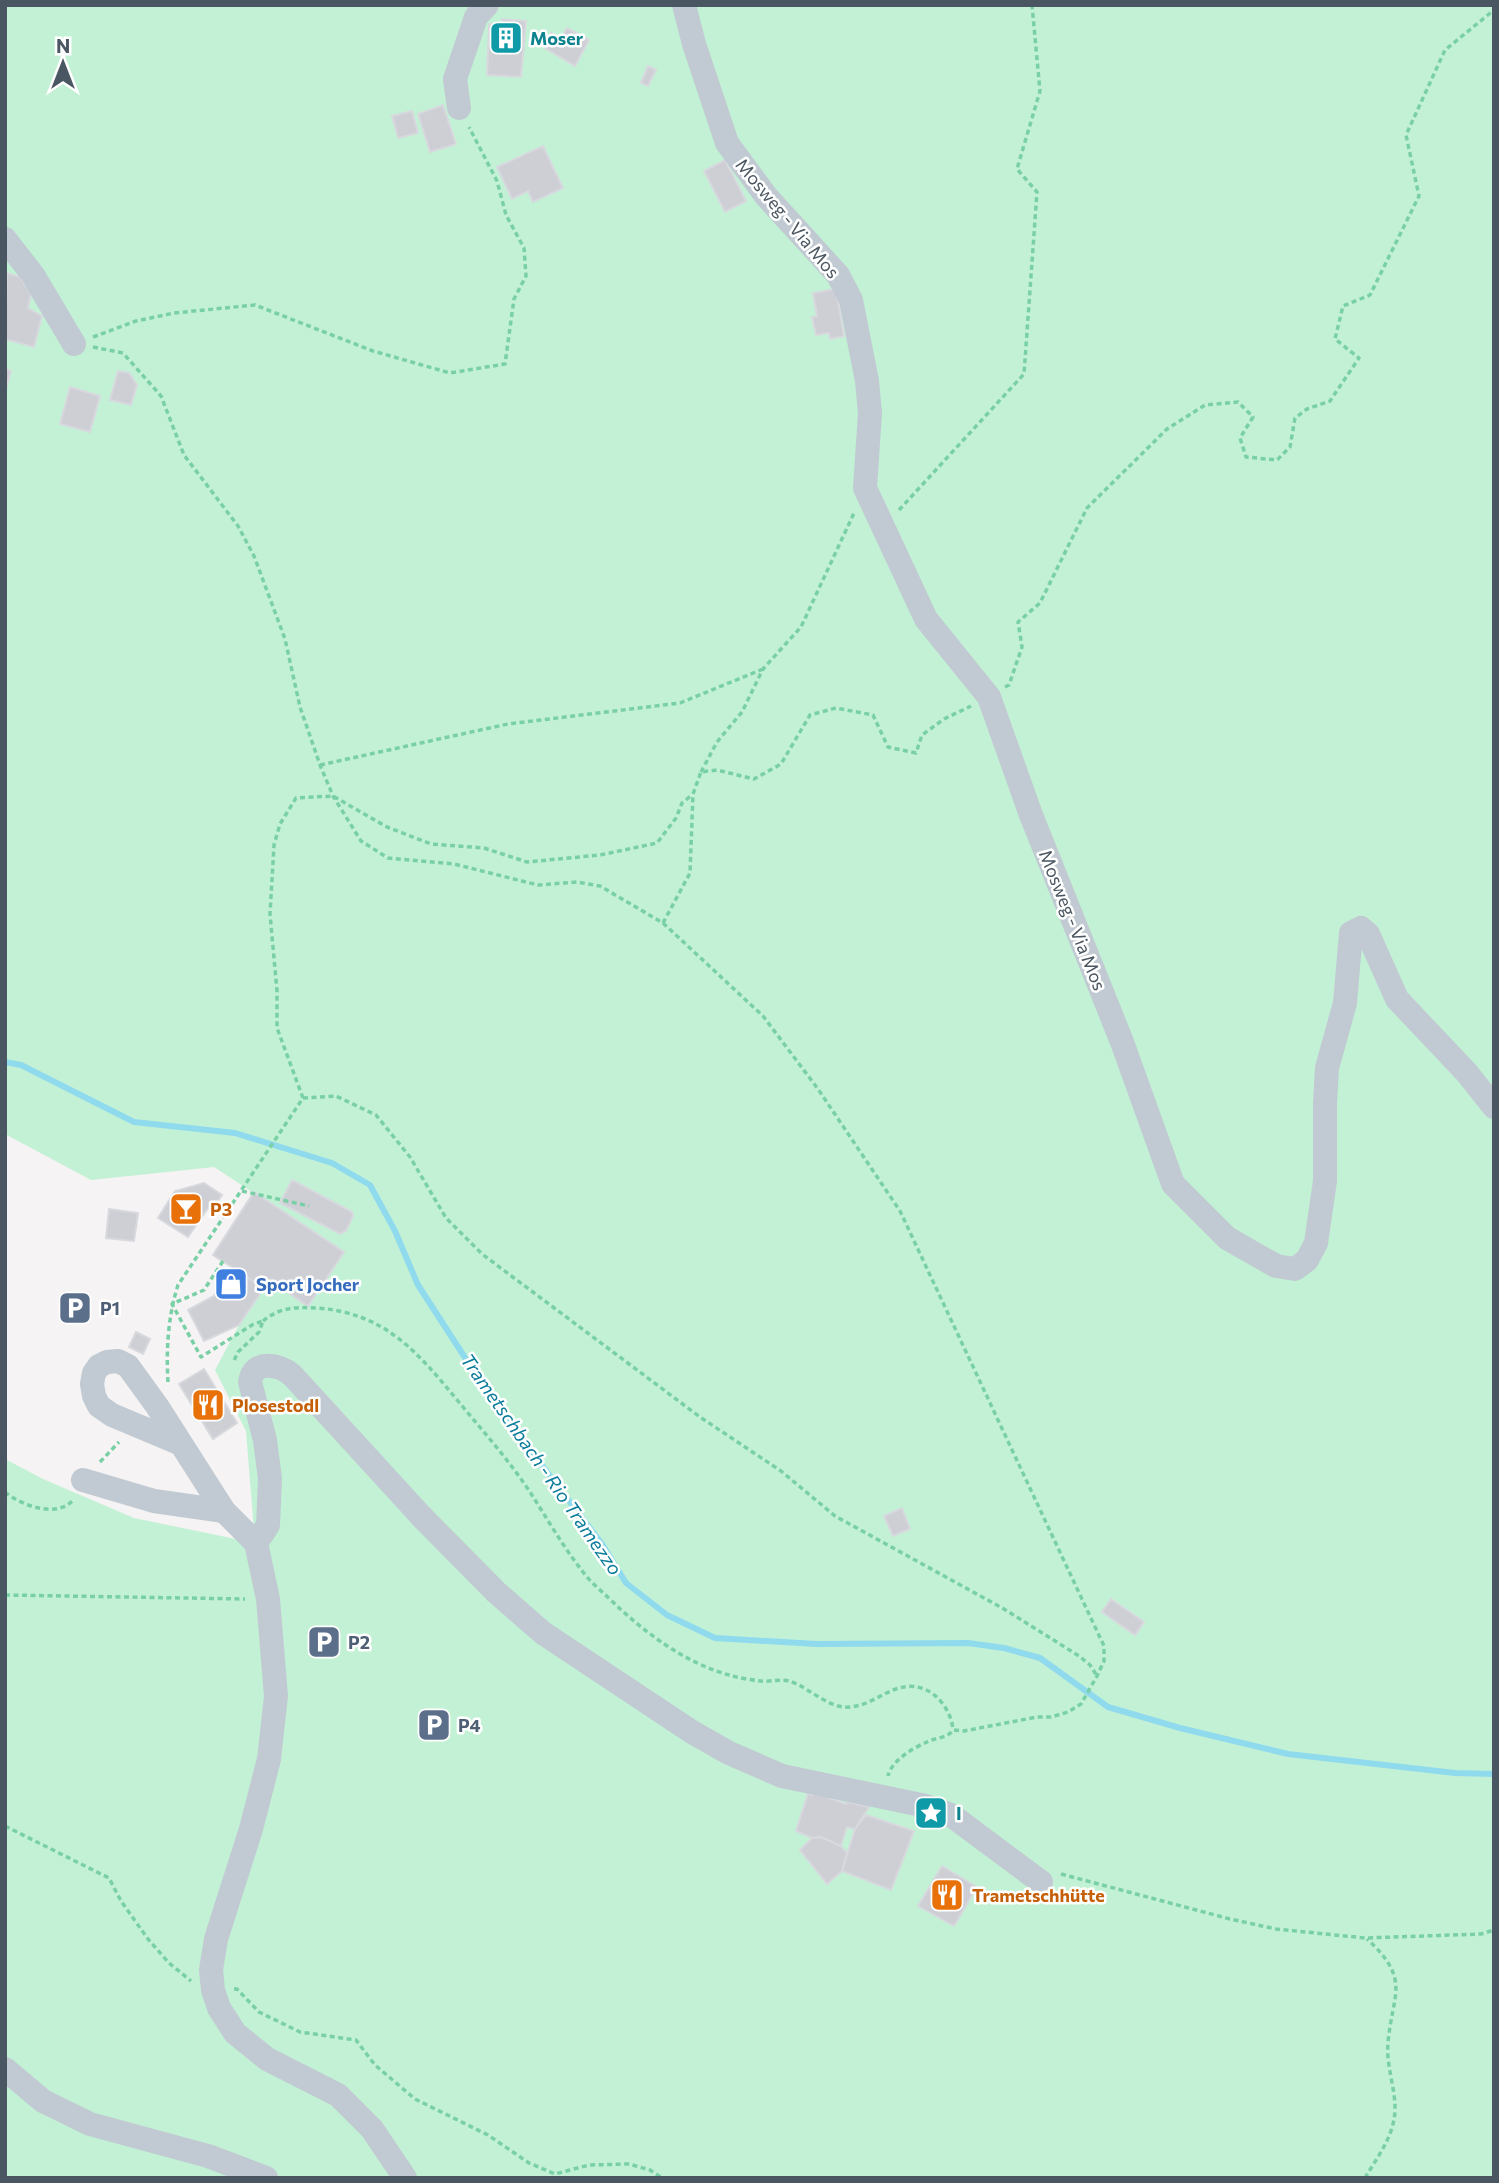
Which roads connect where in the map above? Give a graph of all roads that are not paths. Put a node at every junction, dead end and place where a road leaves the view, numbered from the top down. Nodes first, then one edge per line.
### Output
1 (487, 5) edge
2 (684, 5) edge
3 (459, 108) road end
4 (5, 239) edge
5 (74, 344) road end
6 (1494, 1107) edge
7 (181, 1444) junction
8 (83, 1480) road end
9 (224, 1511) junction
10 (256, 1543) junction
11 (1051, 1878) road end
12 (5, 2069) edge
13 (266, 2178) edge
14 (405, 2178) edge

1 - 3 street
2 - 6 street, Mosweg - Via Mos
4 - 5 street
7 - 7 street
7 - 9 street
8 - 9 street
9 - 10 street
10 - 11 street
10 - 14 street
12 - 13 street

